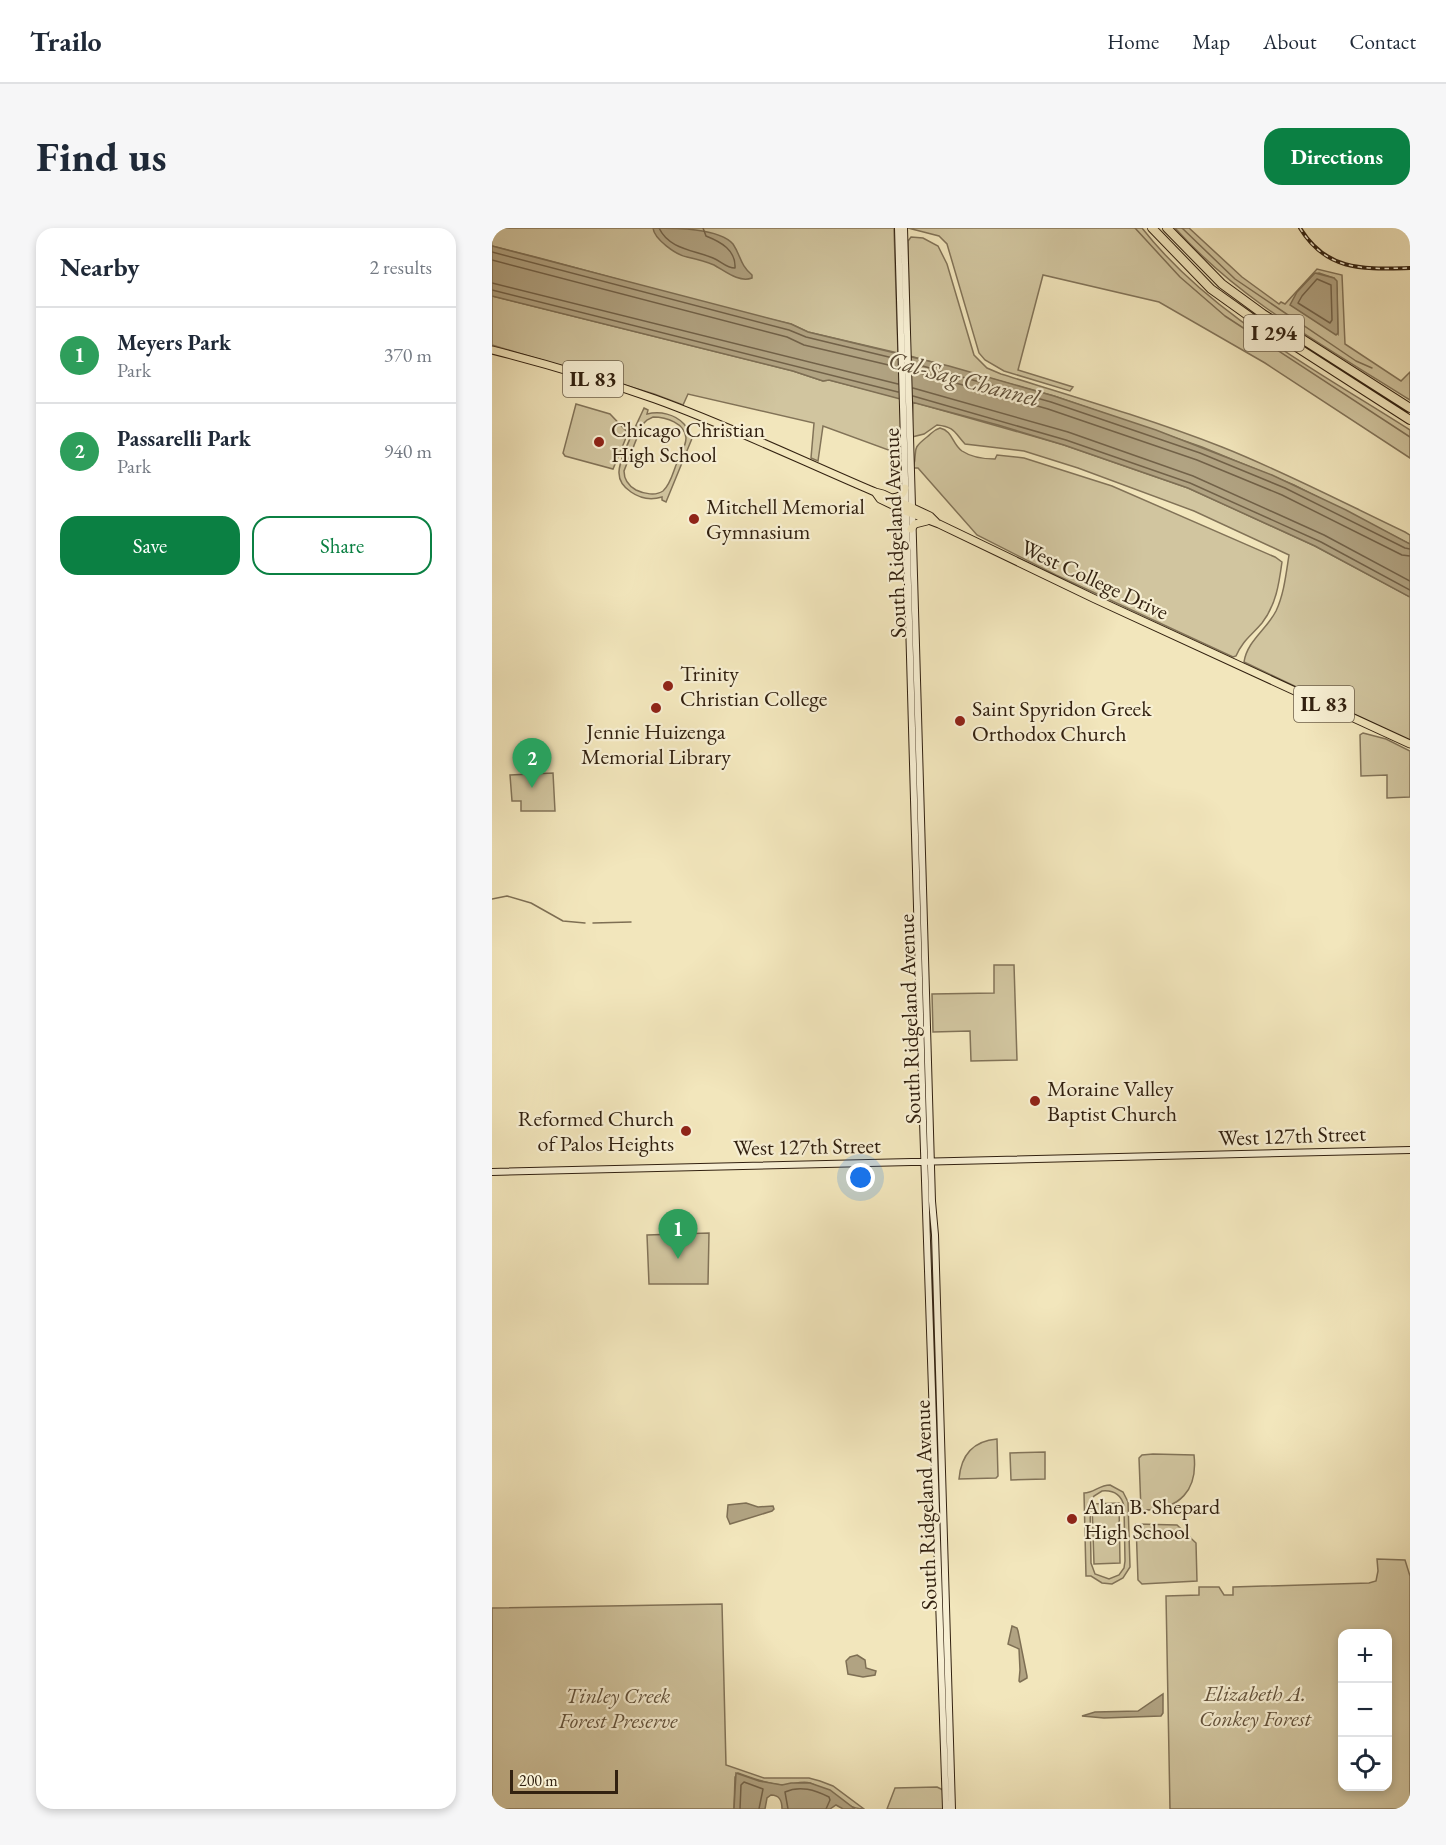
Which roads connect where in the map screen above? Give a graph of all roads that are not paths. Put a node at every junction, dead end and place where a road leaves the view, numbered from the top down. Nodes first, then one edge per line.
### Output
1 (898, 228) edge
2 (904, 228) edge
3 (1152, 228) edge
4 (1167, 228) edge
5 (904, 343) junction
6 (492, 350) edge
7 (1410, 408) edge
8 (906, 414) junction
9 (1410, 420) edge
10 (905, 488) junction
11 (875, 492) junction
12 (892, 498) junction
13 (908, 509) junction
14 (927, 521) junction
15 (939, 524) junction
16 (911, 529) junction
17 (1410, 744) edge
18 (1410, 1150) edge
19 (928, 1161) junction
20 (492, 1172) edge
21 (946, 1809) edge
22 (952, 1809) edge

1 - 5 main road, South Ridgeland Avenue
2 - 5 main road, South Ridgeland Avenue
3 - 9 highway, I 294
4 - 7 highway, I 294
5 - 8 main road, South Ridgeland Avenue
6 - 11 main road, West College Drive / IL 83
8 - 10 main road, South Ridgeland Avenue
8 - 13 main road, South Ridgeland Avenue
10 - 12 main road
10 - 13 main road, South Ridgeland Avenue
11 - 12 main road, West College Drive / IL 83
11 - 13 main road, West College Drive / IL 83
12 - 13 main road, West College Drive / IL 83
13 - 14 main road, West College Drive / IL 83
13 - 15 main road, West College Drive / IL 83
13 - 16 main road, South Ridgeland Avenue
13 - 19 main road, South Ridgeland Avenue
14 - 15 main road, West College Drive / IL 83
14 - 16 main road
15 - 17 main road, West College Drive / IL 83
16 - 19 main road, South Ridgeland Avenue
18 - 19 main road, West 127th Street
19 - 20 main road, West 127th Street
19 - 21 main road, South Ridgeland Avenue
19 - 22 main road, South Ridgeland Avenue

